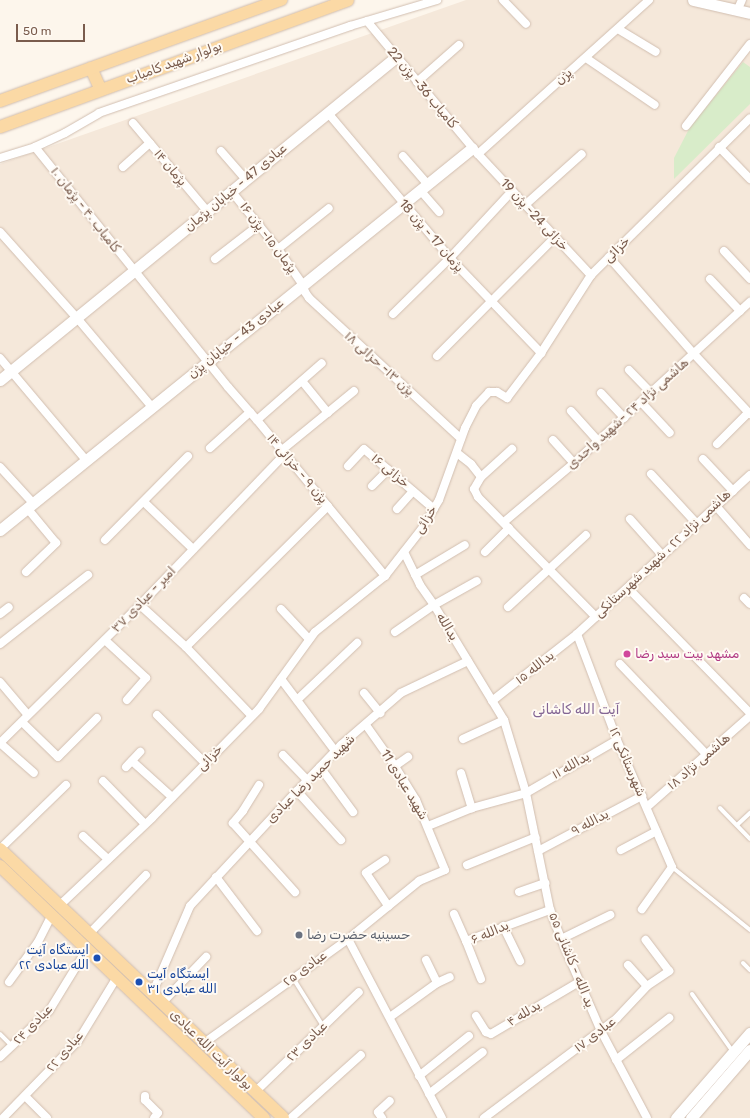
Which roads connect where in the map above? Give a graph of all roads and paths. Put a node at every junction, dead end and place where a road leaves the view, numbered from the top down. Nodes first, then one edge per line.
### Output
1 (282, 0) edge
2 (348, 0) edge
3 (437, 0) edge
4 (503, 0) edge
5 (649, 0) edge
6 (693, 0) edge
7 (742, 0) edge
8 (723, 4) edge
9 (737, 11) junction
10 (750, 12) edge
11 (367, 21) junction
12 (526, 24) dead end
13 (618, 29) junction
14 (750, 44) edge
15 (459, 45) dead end
16 (656, 52) dead end
17 (396, 57) junction
18 (586, 58) junction
19 (91, 68) junction
20 (416, 82) junction
21 (101, 90) junction
22 (0, 101) edge
23 (655, 105) dead end
24 (328, 113) junction
25 (750, 118) edge
26 (133, 123) dead end
27 (686, 126) dead end
28 (0, 127) edge
29 (150, 143) junction
30 (35, 147) junction
31 (719, 148) junction
32 (221, 151) dead end
33 (475, 151) junction
34 (582, 154) dead end
35 (403, 156) dead end
36 (0, 158) edge
37 (123, 167) dead end
38 (750, 179) edge
39 (246, 180) junction
40 (424, 187) junction
41 (512, 191) junction
42 (232, 192) junction
43 (403, 204) junction
44 (525, 205) junction
45 (329, 208) dead end
46 (208, 212) junction
47 (439, 212) dead end
48 (259, 225) junction
49 (0, 232) edge
50 (555, 237) junction
51 (278, 249) junction
52 (724, 251) dead end
53 (609, 257) junction
54 (450, 258) junction
55 (215, 259) dead end
56 (134, 272) junction
57 (591, 275) junction
58 (710, 279) dead end
59 (750, 279) edge
60 (303, 285) junction
61 (492, 302) junction
62 (750, 302) edge
63 (740, 311) junction
64 (394, 314) dead end
65 (77, 318) junction
66 (541, 353) junction
67 (694, 354) junction
68 (437, 356) dead end
69 (0, 358) edge
70 (208, 363) junction
71 (322, 364) dead end
72 (629, 370) dead end
73 (11, 371) junction
74 (0, 380) edge
75 (302, 381) junction
76 (354, 391) dead end
77 (601, 393) dead end
78 (651, 393) junction
79 (642, 402) junction
80 (152, 407) junction
81 (571, 411) dead end
82 (250, 412) junction
83 (328, 413) junction
84 (749, 413) edge
85 (624, 418) junction
86 (257, 420) junction
87 (670, 433) dead end
88 (461, 439) junction
89 (553, 440) dead end
90 (598, 440) junction
91 (717, 444) dead end
92 (210, 448) dead end
93 (512, 449) dead end
94 (283, 453) junction
95 (457, 453) junction
96 (188, 456) dead end
97 (703, 459) dead end
98 (86, 460) junction
99 (574, 463) junction
100 (348, 466) dead end
101 (0, 467) edge
102 (388, 470) junction
103 (651, 474) dead end
104 (750, 475) edge
105 (481, 477) junction
106 (372, 486) dead end
107 (413, 491) junction
108 (732, 491) junction
109 (144, 502) junction
110 (30, 505) junction
111 (328, 506) junction
112 (716, 506) junction
113 (397, 509) dead end
114 (434, 509) junction
115 (630, 519) dead end
116 (696, 523) junction
117 (506, 525) junction
118 (0, 530) edge
119 (586, 535) dead end
120 (104, 540) dead end
121 (465, 545) dead end
122 (750, 546) edge
123 (193, 549) junction
124 (404, 552) junction
125 (485, 552) dead end
126 (662, 555) junction
127 (548, 569) junction
128 (26, 572) dead end
129 (88, 575) dead end
130 (415, 575) junction
131 (385, 576) junction
132 (476, 581) dead end
133 (628, 588) junction
134 (434, 604) junction
135 (140, 605) junction
136 (9, 607) dead end
137 (508, 607) dead end
138 (281, 609) dead end
139 (0, 614) edge
140 (596, 617) junction
141 (395, 632) dead end
142 (577, 634) junction
143 (309, 639) junction
144 (104, 640) junction
145 (357, 643) dead end
146 (0, 644) edge
147 (186, 647) junction
148 (468, 661) junction
149 (620, 664) dead end
150 (281, 679) junction
151 (0, 682) edge
152 (364, 693) dead end
153 (127, 700) dead end
154 (297, 700) junction
155 (492, 701) junction
156 (380, 713) junction
157 (157, 715) dead end
158 (750, 715) edge
159 (28, 716) junction
160 (252, 716) junction
161 (97, 718) dead end
162 (504, 720) junction
163 (22, 722) junction
164 (366, 725) junction
165 (463, 739) dead end
166 (617, 740) junction
167 (0, 743) edge
168 (335, 751) junction
169 (140, 752) dead end
170 (283, 755) dead end
171 (707, 755) junction
172 (408, 757) dead end
173 (205, 763) junction
174 (395, 766) junction
175 (320, 767) junction
176 (34, 773) dead end
177 (461, 773) dead end
178 (307, 780) junction
179 (103, 781) dead end
180 (66, 785) dead end
181 (259, 785) dead end
182 (297, 791) junction
183 (526, 793) junction
184 (642, 796) junction
185 (172, 797) junction
186 (647, 807) junction
187 (472, 808) junction
188 (720, 808) dead end
189 (353, 812) dead end
190 (750, 813) edge
191 (146, 824) junction
192 (737, 825) junction
193 (428, 826) junction
194 (656, 832) junction
195 (83, 836) dead end
196 (536, 837) junction
197 (750, 839) edge
198 (341, 840) dead end
199 (250, 842) junction
200 (0, 849) edge
201 (538, 850) junction
202 (621, 850) dead end
203 (108, 859) junction
204 (385, 860) dead end
205 (467, 864) dead end
206 (0, 866) edge
207 (672, 866) junction
208 (445, 870) joint
209 (146, 875) dead end
210 (216, 877) junction
211 (545, 883) junction
212 (295, 892) dead end
213 (519, 892) dead end
214 (388, 906) junction
215 (642, 909) dead end
216 (55, 910) junction
217 (550, 910) junction
218 (454, 914) dead end
219 (610, 915) dead end
220 (503, 926) junction
221 (750, 930) edge
222 (257, 931) dead end
223 (89, 934) junction
224 (348, 939) junction
225 (561, 939) junction
226 (646, 940) dead end
227 (466, 941) junction
228 (87, 949) junction
229 (206, 957) dead end
230 (426, 960) dead end
231 (520, 961) dead end
232 (743, 964) dead end
233 (628, 965) dead end
234 (750, 970) edge
235 (117, 977) junction
236 (450, 977) dead end
237 (293, 978) junction
238 (481, 979) dead end
239 (9, 982) dead end
240 (579, 982) junction
241 (437, 983) junction
242 (647, 986) junction
243 (359, 992) dead end
244 (152, 994) junction
245 (692, 994) dead end
246 (162, 1003) junction
247 (476, 1016) dead end
248 (390, 1017) junction
249 (669, 1018) dead end
250 (323, 1026) junction
251 (600, 1031) junction
252 (750, 1033) edge
253 (0, 1034) edge
254 (469, 1036) dead end
255 (204, 1043) junction
256 (12, 1046) junction
257 (750, 1050) edge
258 (483, 1052) dead end
259 (733, 1052) junction
260 (361, 1055) dead end
261 (0, 1057) edge
262 (616, 1060) junction
263 (419, 1076) junction
264 (255, 1092) junction
265 (429, 1094) junction
266 (25, 1096) junction
267 (145, 1096) dead end
268 (390, 1101) dead end
269 (3, 1118) edge
270 (47, 1118) edge
271 (154, 1118) edge
272 (264, 1118) edge
273 (283, 1118) edge
274 (291, 1118) edge
275 (382, 1118) edge
276 (442, 1118) edge
277 (484, 1118) edge
278 (647, 1118) edge
279 (676, 1118) edge
280 (691, 1118) edge

1 - 19 main road, بولوار شهید کامیاب
2 - 21 main road, بولوار شهید کامیاب
3 - 11 street
4 - 12 street
5 - 13 street, پژن
6 - 8 street
7 - 9 street
8 - 9 street
9 - 10 street
11 - 17 street, کامیاب 36- پژن 22
11 - 30 street
13 - 16 street
13 - 18 street, پژن
14 - 27 street
15 - 20 street
17 - 20 street, کامیاب 36- پژن 22
17 - 24 street, عبادی 47 - خیابان پژمان
18 - 23 street
18 - 33 street, پژن
19 - 21 main road
19 - 22 main road, بولوار شهید کامیاب
20 - 33 street, کامیاب 36- پژن 22
21 - 28 main road, بولوار شهید کامیاب
24 - 39 street, عبادی 47 - خیابان پژمان
24 - 43 street, پژمان 17 - پژن 18
25 - 31 street, خزائی
26 - 29 street, پژمان ۱۴
29 - 37 street
29 - 46 street, پژمان ۱۴
30 - 36 street
30 - 56 street, کامیاب ۴۰ - پژمان ۱۰
31 - 38 street
31 - 53 street, خزائی
32 - 39 street
33 - 40 street, عبادی 43 - خیابان پژن
33 - 41 street, خزائی 24- پژن 19
34 - 44 street
35 - 40 street
39 - 42 street, عبادی 47 - خیابان پژمان
40 - 43 street, عبادی 43 - خیابان پژن
40 - 47 street
41 - 44 street, خزائی 24- پژن 19
41 - 54 street
42 - 46 street, عبادی 47 - خیابان پژمان
42 - 48 street, پژمان ۱۵- پژن ۱۶
43 - 54 street, پژمان 17 - پژن 18
43 - 60 street, عبادی 43 - خیابان پژن
44 - 50 street, خزائی 24- پژن 19
45 - 51 street
46 - 56 street, عبادی 47 - خیابان پژمان
48 - 51 street, پژمان ۱۵- پژن ۱۶
48 - 55 street
49 - 65 street
50 - 57 street, خزائی 24- پژن 19
50 - 61 street
51 - 60 street, پژمان ۱۵- پژن ۱۶
52 - 59 street
53 - 57 street, خزائی
53 - 67 street
54 - 61 street, پژمان 17 - پژن 18
54 - 64 street
56 - 65 street, عبادی 47 - خیابان پژمان
56 - 70 street, کامیاب ۴۰ - پژمان ۱۰
57 - 66 street, خزائی
58 - 63 street
60 - 70 street, عبادی 43 - خیابان پژن
60 - 88 street, پژن ۱۳- حزائی ۱۸
61 - 66 street, پژمان 17 - پژن 18
61 - 68 street
62 - 63 street, هاشمی نژاد ۲۴ -شهید واحدی
63 - 67 street, هاشمی نژاد ۲۴ -شهید واحدی
65 - 73 street, عبادی 47 - خیابان پژمان
65 - 80 street
66 - 88 street, خزائی
67 - 78 street, هاشمی نژاد ۲۴ -شهید واحدی
67 - 84 street
69 - 73 street
70 - 80 street, عبادی 43 - خیابان پژن
70 - 82 street, پژن ۹ - خزائی ۱۴
71 - 75 street
72 - 78 street
73 - 74 street, عبادی 47 - خیابان پژمان
73 - 98 street
75 - 83 street
75 - 86 street
76 - 83 street, امیر - عبادی ۳۷
77 - 85 street
78 - 79 street, هاشمی نژاد ۲۴ -شهید واحدی
79 - 85 street, هاشمی نژاد ۲۴ -شهید واحدی
79 - 87 street
80 - 98 street, عبادی 43 - خیابان پژن
81 - 90 street
82 - 86 street, پژن ۹ - خزائی ۱۴
82 - 92 street
83 - 94 street, امیر - عبادی ۳۷
84 - 91 street
85 - 90 street, هاشمی نژاد ۲۴ -شهید واحدی
86 - 94 street, پژن ۹ - خزائی ۱۴
88 - 95 street, خزائی
89 - 99 street
90 - 99 street, هاشمی نژاد ۲۴ -شهید واحدی
93 - 105 street
94 - 111 street, پژن ۹ - خزائی ۱۴
94 - 123 street, امیر - عبادی ۳۷
95 - 105 street
95 - 114 street, خزائی
96 - 109 street
97 - 108 street
98 - 110 street, عبادی 43 - خیابان پژن
99 - 117 street, هاشمی نژاد ۲۴ -شهید واحدی
100 - 102 street, خزائی ۱۶
101 - 110 street
102 - 106 street
102 - 107 street, خزائی ۱۶
103 - 116 street
104 - 108 street, هاشمی نژاد ۲۲ ، شهید شهرستانکی
105 - 117 street
107 - 113 street
107 - 114 street, خزائی ۱۶
108 - 112 street, هاشمی نژاد ۲۲ ، شهید شهرستانکی
109 - 120 street
109 - 123 street
110 - 118 street, عبادی 43 - خیابان پژن
110 - 128 street
111 - 131 street, پژن ۹ - خزائی ۱۴
111 - 147 street
112 - 116 street, هاشمی نژاد ۲۲ ، شهید شهرستانکی
112 - 122 street
114 - 124 street, خزائی
115 - 126 street
116 - 126 street, هاشمی نژاد ۲۲ ، شهید شهرستانکی
117 - 125 street, هاشمی نژاد ۲۴ -شهید واحدی
117 - 127 street
119 - 127 street
121 - 130 street
123 - 135 street, امیر - عبادی ۳۷
124 - 130 street, یدالله
124 - 131 street, خزائی
126 - 133 street, هاشمی نژاد ۲۲ ، شهید شهرستانکی
127 - 137 street
127 - 140 street
129 - 146 street
130 - 134 street, یدالله
131 - 143 street, خزائی
132 - 134 street
133 - 140 street, هاشمی نژاد ۲۲ ، شهید شهرستانکی
133 - 158 street
134 - 141 street
134 - 148 street, یدالله
135 - 144 street, امیر - عبادی ۳۷
135 - 147 street
136 - 139 street
138 - 143 street
140 - 142 street, هاشمی نژاد ۲۲ ، شهید شهرستانکی
142 - 155 street, یدالله ۱۵
142 - 166 street, شهرستانکی ۱۲
143 - 150 street, خزائی
144 - 153 street
144 - 159 street, امیر - عبادی ۳۷
145 - 154 street
147 - 160 street
148 - 155 street, یدالله
148 - 156 street, شهید حمید رضا عبادی
149 - 171 street
150 - 154 street
150 - 160 street, خزائی
151 - 159 street
152 - 156 street
154 - 168 street
155 - 162 street, ید الله - کاشانی ۵۵
156 - 164 street, شهید حمید رضا عبادی
157 - 173 street
158 - 171 street, هاشمی نژاد ۱۸
159 - 163 street, امیر - عبادی ۳۷
160 - 173 street, خزائی
161 - 163 street
162 - 165 street
162 - 183 street, ید الله - کاشانی ۵۵
163 - 167 street, امیر - عبادی ۳۷
164 - 168 street, شهید حمید رضا عبادی
164 - 174 street, شهید عبادی 11
166 - 183 street, یدالله ۱۱
166 - 184 street, شهرستانکی ۱۲
167 - 176 street
168 - 175 street, شهید حمید رضا عبادی
169 - 185 street
170 - 178 street
171 - 186 street, هاشمی نژاد ۱۸
172 - 174 street
173 - 185 street, خزائی
174 - 193 street, شهید عبادی 11
175 - 178 street, شهید حمید رضا عبادی
175 - 189 street
177 - 187 street
178 - 182 street, شهید حمید رضا عبادی
179 - 191 street
180 - 200 street
181 - 199 street
182 - 198 street
182 - 199 street, شهید حمید رضا عبادی
183 - 187 street, یدالله ۱۱
183 - 196 street, ید الله - کاشانی ۵۵
184 - 186 street, شهرستانکی ۱۲
184 - 201 street, یدالله ۹
185 - 191 street, خزائی
186 - 194 street, شهرستانکی ۱۲
187 - 193 street, یدالله ۱۱
188 - 192 lane
190 - 192 lane
191 - 203 street, خزائی
192 - 197 lane
193 - 208 street, شهید عبادی 11
194 - 202 street
194 - 207 street, شهرستانکی ۱۲
195 - 203 street
196 - 201 street, ید الله - کاشانی ۵۵
196 - 205 street
199 - 210 street, شهید حمید رضا عبادی
199 - 212 street
200 - 216 main road, بولوار آیت الله عبادی
201 - 211 street, ید الله - کاشانی ۵۵
203 - 216 street, خزائی
204 - 214 street
206 - 216 main road, بولوار آیت الله عبادی
207 - 215 street
207 - 221 lane
208 - 214 street, عبادی ۲۵
209 - 223 street
210 - 222 street
210 - 244 street, شهید حمید رضا عبادی
211 - 213 street
211 - 217 street, ید الله - کاشانی ۵۵
214 - 224 street, عبادی ۲۵
216 - 223 main road, بولوار آیت الله عبادی
216 - 228 main road, بولوار آیت الله عبادی
216 - 239 street, خزائی
217 - 220 street, یدالله ۶
217 - 225 street, ید الله - کاشانی ۵۵
218 - 227 street
219 - 225 street
220 - 227 street, یدالله ۶
220 - 231 street
223 - 244 main road, بولوار آیت الله عبادی
224 - 237 street, عبادی ۲۵
224 - 248 street
225 - 240 street, ید الله - کاشانی ۵۵
226 - 242 street, عبادی ۱۷
227 - 238 street, یدالله ۶
228 - 235 main road, بولوار آیت الله عبادی
228 - 256 street, عبادی ۲۴
229 - 246 street
230 - 241 street
232 - 234 lane
233 - 242 street
235 - 266 street, عبادی ۲۲
235 - 272 main road, بولوار آیت الله عبادی
236 - 241 street
237 - 250 lane
237 - 255 street, عبادی ۲۵
240 - 247 street, یدلله ۴
240 - 251 street, ید الله - کاشانی ۵۵
241 - 248 street
242 - 251 street, عبادی ۱۷
243 - 250 street, عبادی ۲۳
244 - 246 main road, بولوار آیت الله عبادی
245 - 259 lane
246 - 255 main road, بولوار آیت الله عبادی
248 - 263 street
249 - 262 street
250 - 264 street, عبادی ۲۳
251 - 262 street, ید الله - کاشانی ۵۵
251 - 277 street, عبادی ۱۷
252 - 259 street
253 - 256 lane
254 - 263 street
255 - 264 main road, بولوار آیت الله عبادی
256 - 261 street, عبادی ۲۴
257 - 280 street
258 - 265 street
259 - 279 street
260 - 274 street
262 - 278 street, ید الله - کاشانی ۵۵
263 - 265 street
264 - 273 main road, بولوار آیت الله عبادی
265 - 276 street
266 - 269 street, عبادی ۲۲
266 - 270 street
267 - 271 street
268 - 275 street

